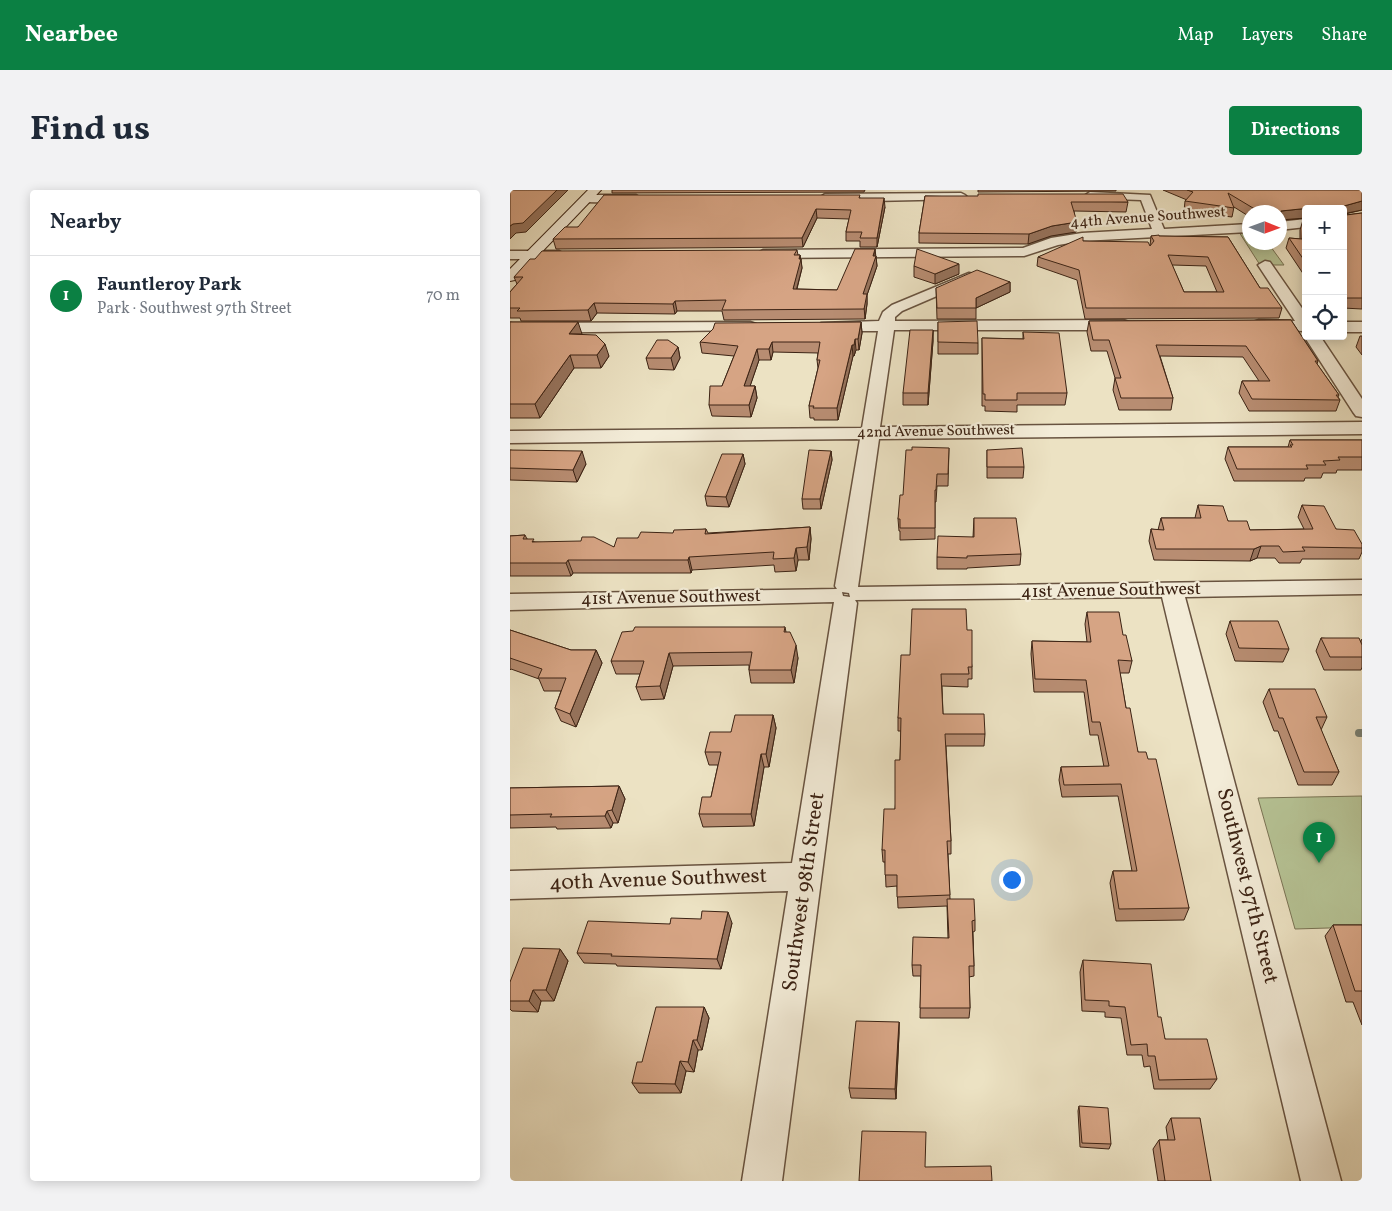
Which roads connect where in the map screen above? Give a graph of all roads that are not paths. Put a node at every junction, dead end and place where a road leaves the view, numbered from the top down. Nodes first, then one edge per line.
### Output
1 (591, 194) edge
2 (1080, 196) edge
3 (972, 197) edge
4 (812, 198) edge
5 (646, 199) edge
6 (1302, 223) edge
7 (1287, 225) edge
8 (1242, 228) edge
9 (1159, 231) junction
10 (1024, 252) junction
11 (750, 254) edge
12 (531, 255) junction
13 (571, 255) edge
14 (510, 256) edge
15 (1265, 265) dead end
16 (510, 277) edge
17 (1302, 320) edge
18 (1140, 325) edge
19 (1247, 325) edge
20 (816, 326) edge
21 (885, 326) junction
22 (1302, 326) edge
23 (767, 327) edge
24 (1347, 327) edge
25 (1362, 327) edge
26 (510, 328) edge
27 (1315, 340) edge
28 (1362, 412) edge
29 (1362, 428) edge
30 (870, 433) junction
31 (510, 437) edge
32 (1362, 587) edge
33 (1172, 591) junction
34 (846, 594) junction
35 (510, 602) edge
36 (807, 876) junction
37 (510, 885) edge
38 (762, 1181) edge
39 (1321, 1181) edge

1 - 5 street
1 - 12 street
2 - 9 street
3 - 4 street
6 - 7 street
8 - 9 street, 44th Avenue Southwest
9 - 10 street, 44th Avenue Southwest
10 - 11 street, 44th Avenue Southwest
10 - 21 street
12 - 13 street
12 - 14 street
12 - 16 street
15 - 17 street
18 - 21 street
19 - 22 street
20 - 21 street
21 - 30 street, Southwest 98th Street
23 - 26 street
24 - 25 street
27 - 28 street
29 - 30 street, 42nd Avenue Southwest
30 - 31 street, 42nd Avenue Southwest
30 - 34 street, Southwest 98th Street
32 - 33 street, 41st Avenue Southwest
33 - 34 street, 41st Avenue Southwest
33 - 39 street, Southwest 97th Street
34 - 35 street, 41st Avenue Southwest
34 - 36 street, Southwest 98th Street
36 - 37 street, 40th Avenue Southwest
36 - 38 street, Southwest 98th Street

